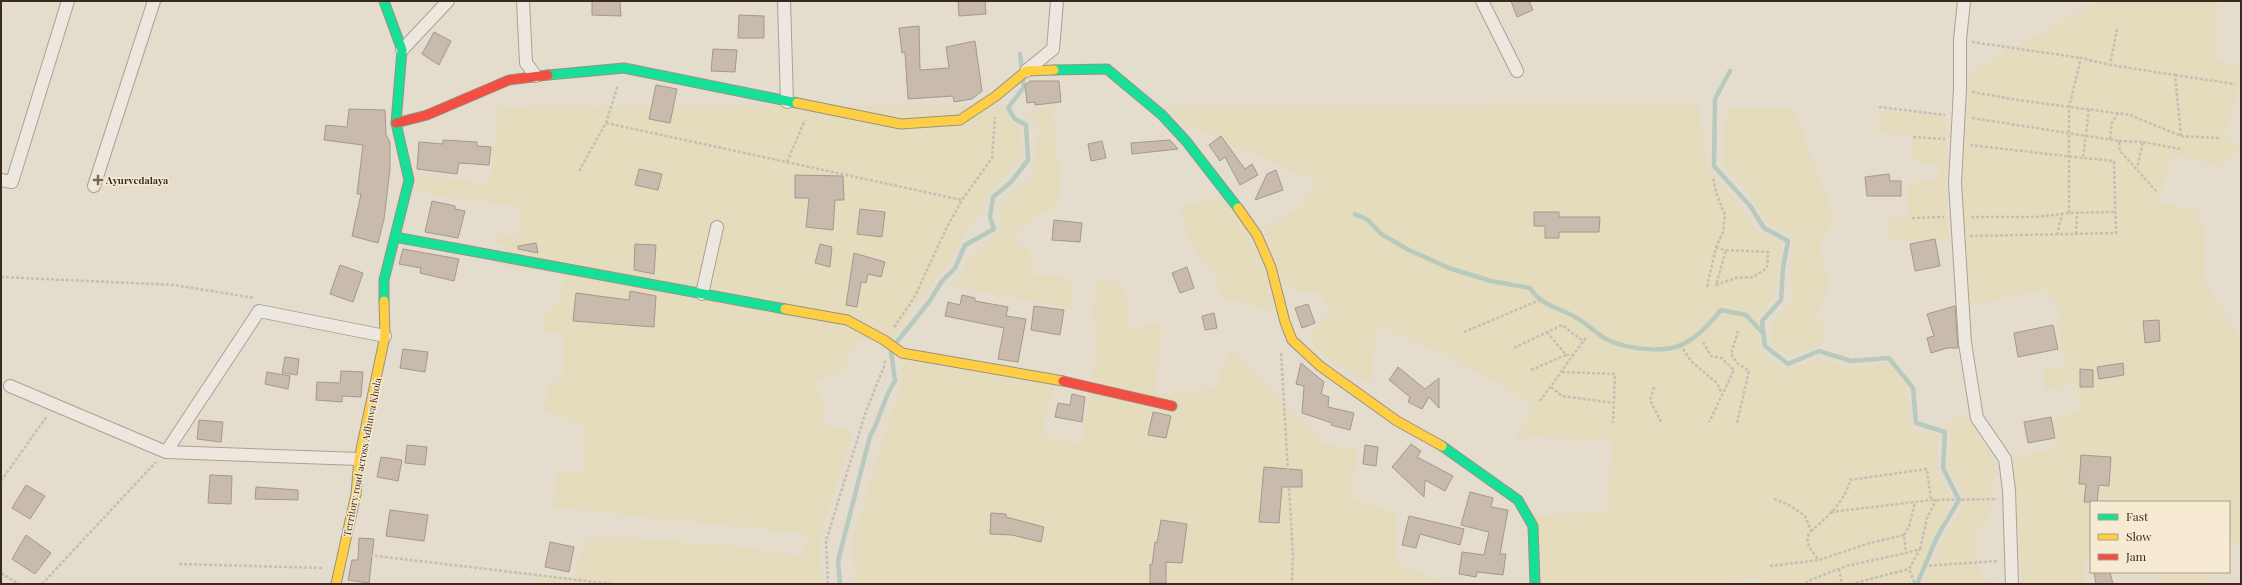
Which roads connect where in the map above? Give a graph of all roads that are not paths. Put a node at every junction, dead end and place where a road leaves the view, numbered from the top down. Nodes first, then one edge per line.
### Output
1 (68, 1) edge
2 (154, 1) edge
3 (384, 1) edge
4 (448, 1) edge
5 (523, 1) edge
6 (784, 1) edge
7 (1057, 1) edge
8 (1482, 1) edge
9 (1964, 1) edge
10 (402, 50) junction
11 (1518, 71) dead end
12 (1026, 72) junction
13 (536, 76) junction
14 (787, 102) junction
15 (396, 123) junction
16 (1, 180) edge
17 (94, 186) dead end
18 (718, 226) dead end
19 (395, 237) junction
20 (702, 294) junction
21 (385, 336) junction
22 (10, 386) dead end
23 (1172, 406) dead end
24 (166, 452) junction
25 (359, 459) junction
26 (336, 584) edge
27 (1535, 584) edge
28 (2012, 584) edge

1 - 16 street
2 - 17 street
3 - 10 street, Territory road across Adhuwa Khola
4 - 10 street
5 - 13 street
6 - 14 street
7 - 12 street
8 - 11 street
9 - 28 street
10 - 15 street, Territory road across Adhuwa Khola
12 - 14 street
12 - 27 street
13 - 14 street
13 - 15 street
15 - 19 street, Territory road across Adhuwa Khola
18 - 20 street
19 - 20 street
19 - 21 street, Territory road across Adhuwa Khola
20 - 23 street
21 - 24 street
21 - 25 street, Territory road across Adhuwa Khola
22 - 24 street
24 - 25 street
25 - 26 street, Territory road across Adhuwa Khola

